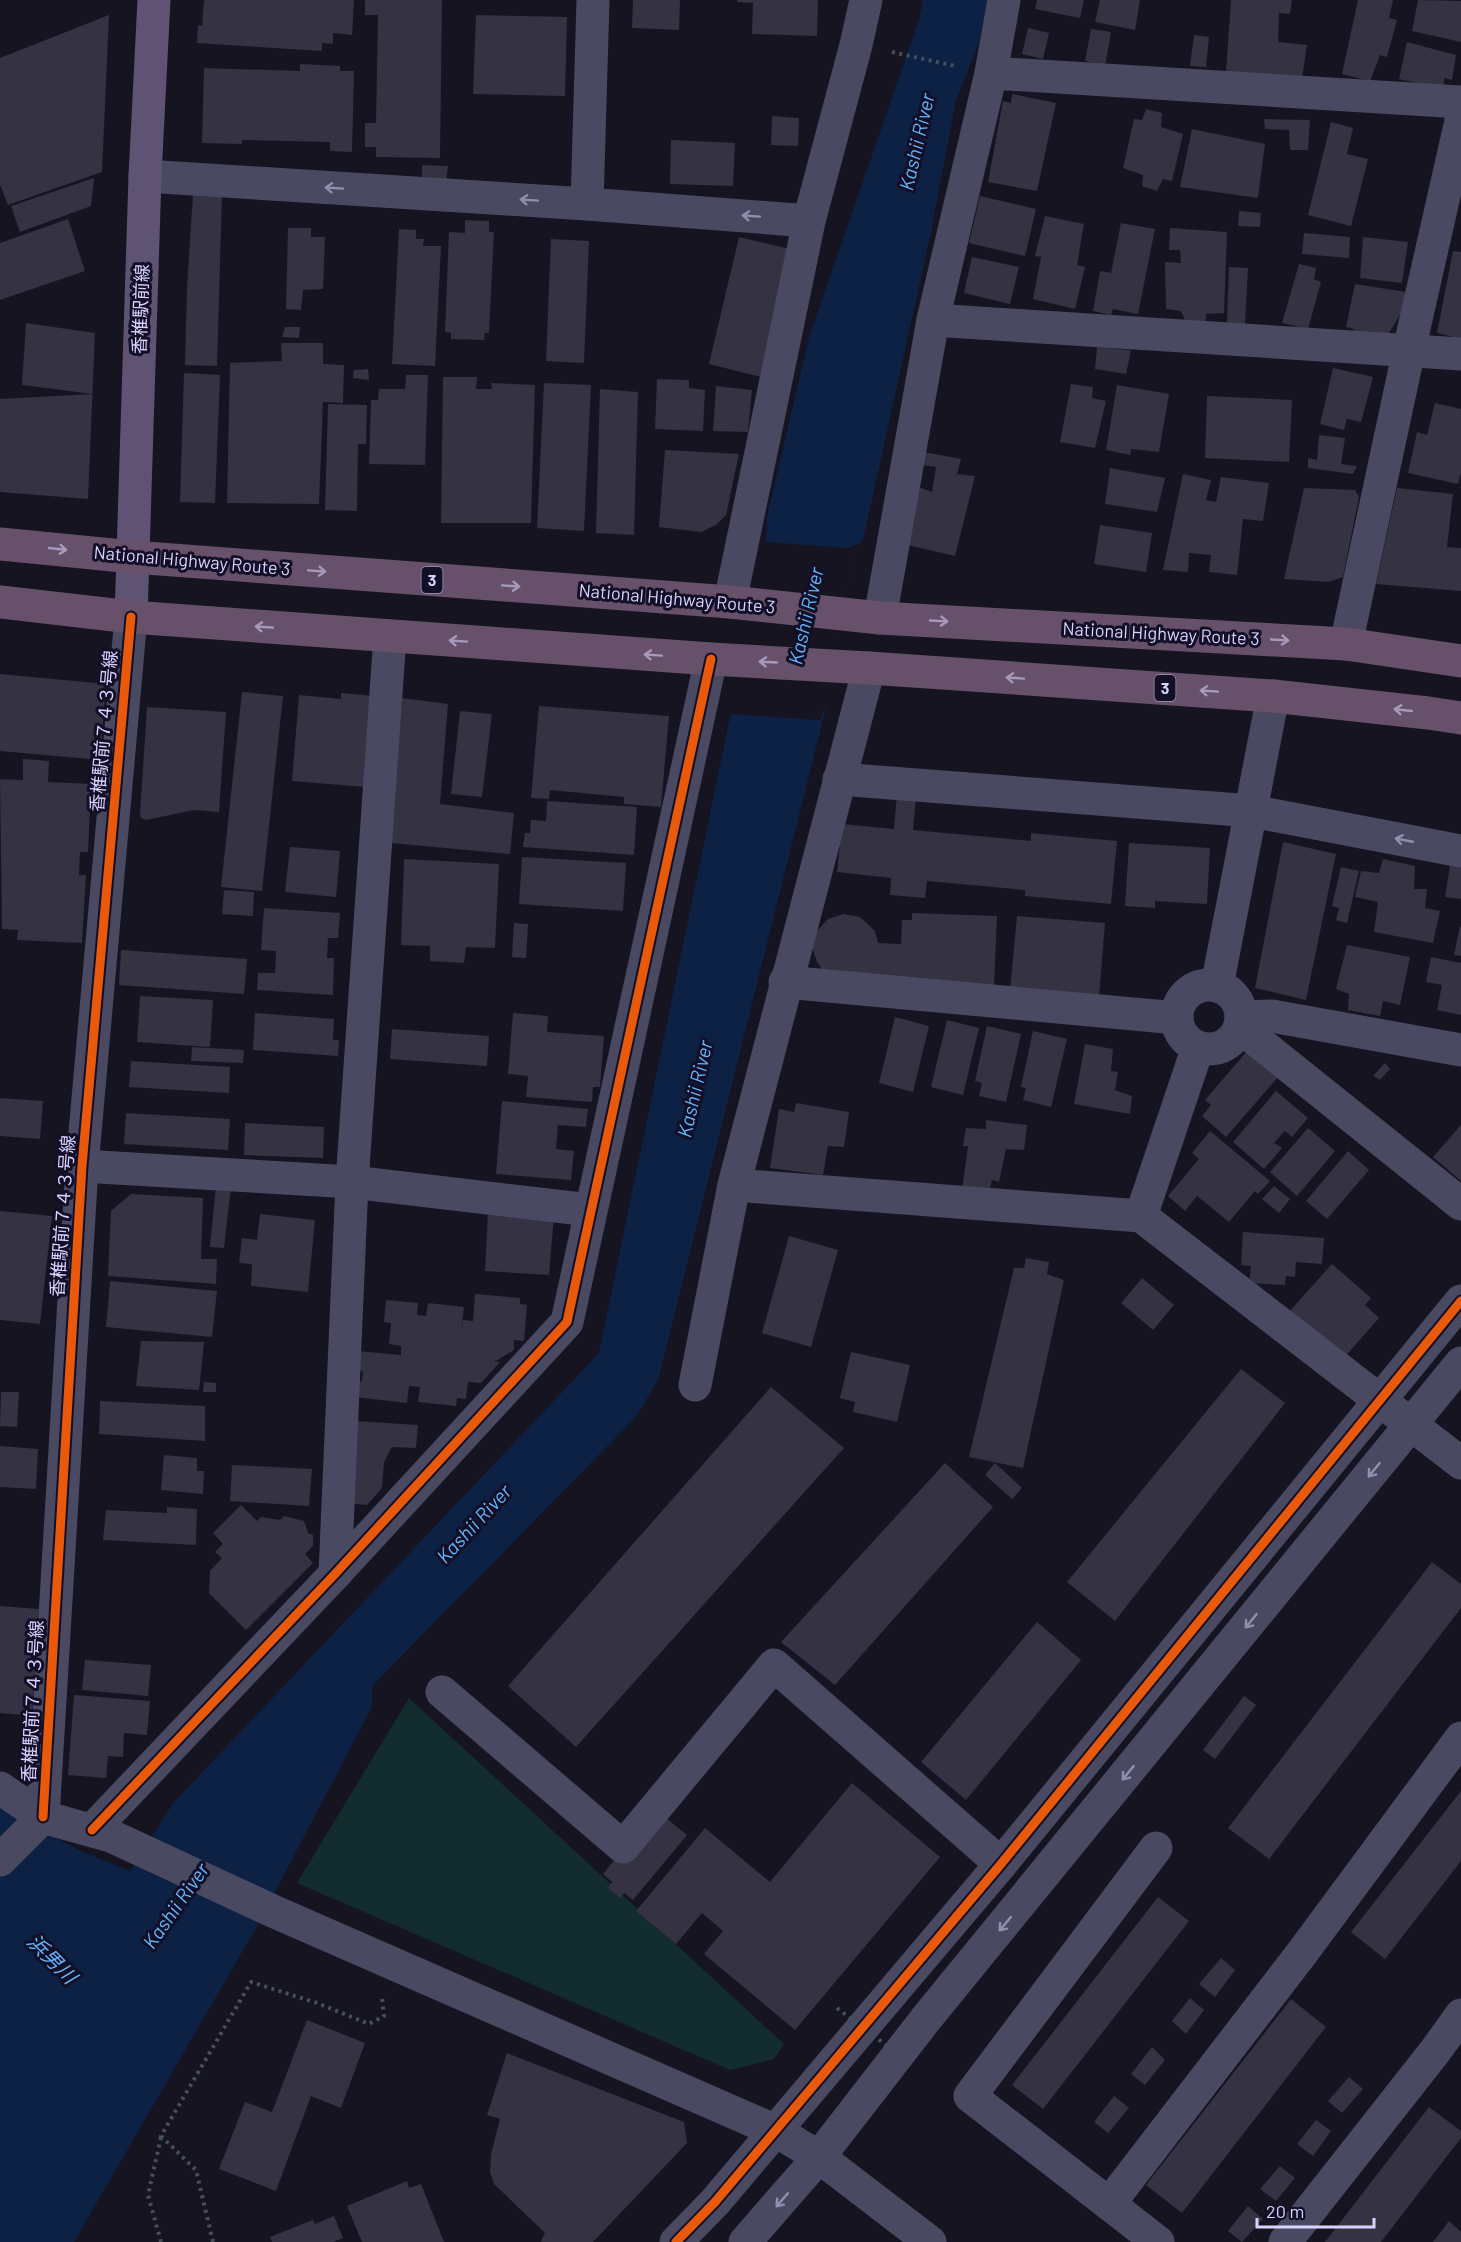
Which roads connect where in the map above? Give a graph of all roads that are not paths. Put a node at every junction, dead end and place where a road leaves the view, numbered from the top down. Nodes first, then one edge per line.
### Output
1 (154, 0) edge
2 (593, 0) edge
3 (866, 0) edge
4 (1004, 0) edge
5 (991, 73) junction
6 (1461, 102) edge
7 (1461, 121) edge
8 (145, 176) junction
9 (587, 204) junction
10 (809, 221) junction
11 (933, 320) junction
12 (1409, 350) junction
13 (1461, 354) edge
14 (0, 544) edge
15 (133, 557) junction
16 (0, 602) edge
17 (730, 602) junction
18 (131, 617) junction
19 (880, 618) junction
20 (390, 636) junction
21 (1346, 644) junction
22 (711, 659) junction
23 (1461, 661) edge
24 (869, 668) junction
25 (1273, 696) junction
26 (1461, 718) edge
27 (839, 779) junction
28 (1252, 812) junction
29 (1461, 851) edge
30 (785, 982) junction
31 (1217, 986) junction
32 (1177, 1018) junction
33 (1241, 1022) junction
34 (1198, 1047) junction
35 (1461, 1050) edge
36 (82, 1166) junction
37 (352, 1182) junction
38 (734, 1185) junction
39 (1461, 1204) edge
40 (590, 1210) junction
41 (1142, 1216) junction
42 (1461, 1301) edge
43 (1461, 1363) edge
44 (695, 1385) dead end
45 (1380, 1401) junction
46 (1411, 1424) junction
47 (1458, 1461) edge
48 (335, 1574) junction
49 (442, 1692) dead end
50 (1461, 1738) edge
51 (0, 1788) edge
52 (43, 1817) junction
53 (101, 1833) junction
54 (1156, 1848) dead end
55 (0, 1860) edge
56 (1001, 1864) junction
57 (1461, 2015) edge
58 (776, 2131) junction
59 (819, 2157) junction
60 (1109, 2204) junction
61 (676, 2242) edge
62 (745, 2242) edge
63 (930, 2242) edge
64 (1158, 2242) edge
65 (1285, 2242) edge

1 - 8 main road, 香椎駅前線
2 - 9 street
3 - 10 street
4 - 5 street
5 - 6 street
5 - 11 street
7 - 12 street
9 -> 8 street
8 - 15 main road, 香椎駅前線
10 -> 9 street
10 - 17 street
11 - 12 street
11 - 19 street
12 - 13 street
12 - 21 street
14 -> 15 highway, National Highway Route 3 / 3
15 -> 17 highway, National Highway Route 3 / 3
15 - 18 main road, 香椎駅前線
16 - 18 highway, 3
17 - 19 highway, National Highway Route 3 / 3
20 -> 18 highway, 3
18 - 36 street, 香椎駅前７４３号線
19 -> 21 highway, National Highway Route 3 / 3
22 -> 20 highway, 3
20 - 37 street
21 - 23 highway, National Highway Route 3 / 3
24 -> 22 highway, 3
22 - 40 street
25 -> 24 highway, 3
24 - 27 street
26 -> 25 highway, 3
25 - 28 street
27 - 28 street
27 - 30 street
29 -> 28 street
28 - 31 street
30 - 32 street
30 - 38 street
31 - 32 street
31 - 33 street
32 - 34 street
33 - 34 street
33 - 35 street
33 - 39 street
34 - 41 street
36 - 37 street
36 - 52 street, 香椎駅前７４３号線
37 - 40 street
37 - 48 street
38 - 41 street
38 - 44 street
40 - 48 street
41 - 45 street
42 - 45 street
43 - 46 street
45 - 46 street
45 - 56 street
46 - 47 street
46 -> 59 street
48 - 53 street
49 - 56 street
50 - 60 street
51 - 52 street
52 - 53 street
52 - 55 street
53 - 58 street
54 - 60 street
56 - 58 street
57 - 65 street
58 - 59 street
58 - 61 street
59 -> 62 street
59 - 63 street
60 - 64 street

